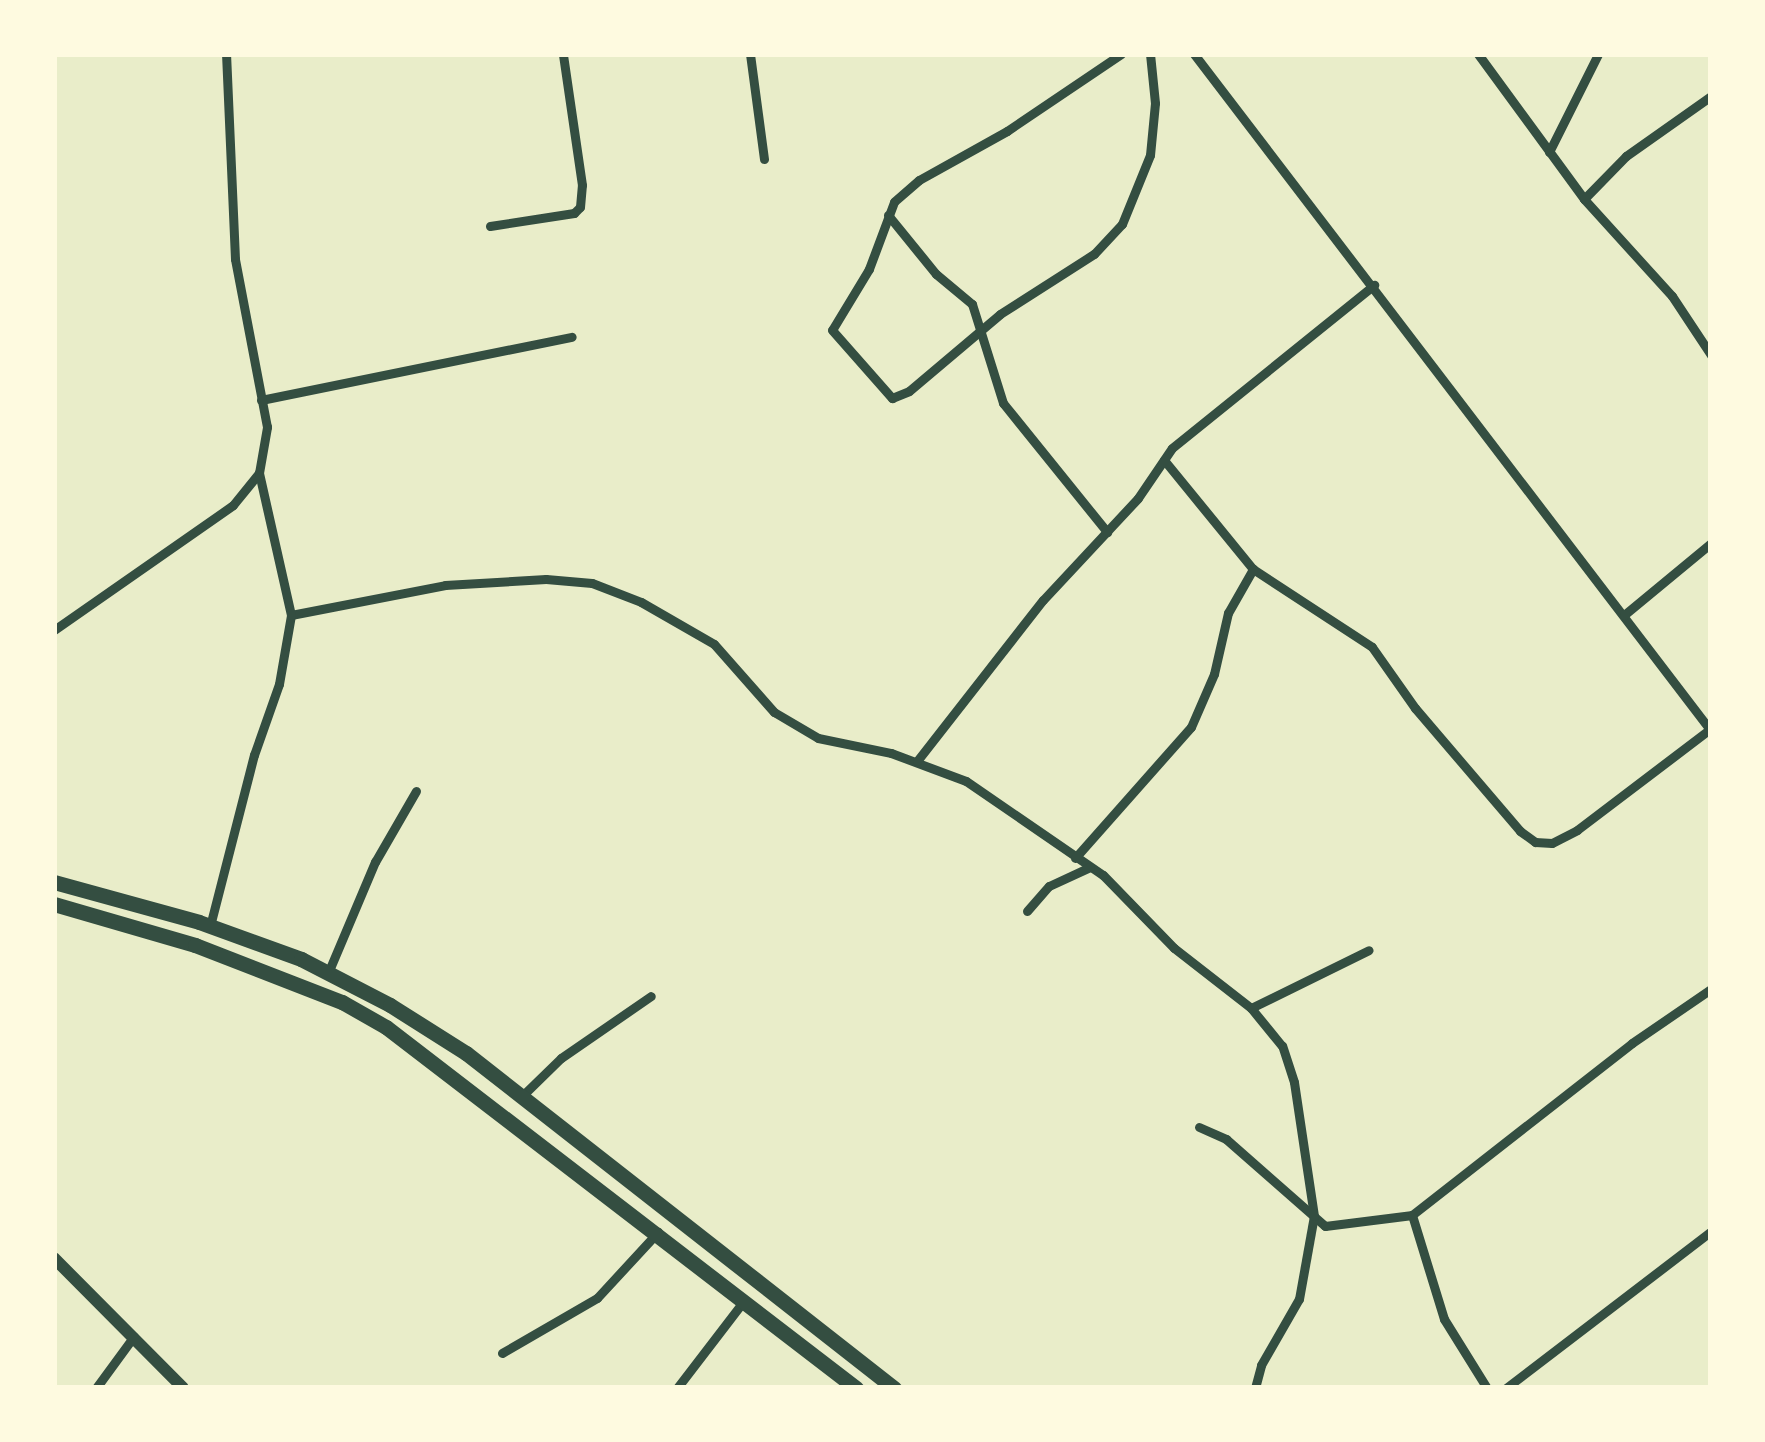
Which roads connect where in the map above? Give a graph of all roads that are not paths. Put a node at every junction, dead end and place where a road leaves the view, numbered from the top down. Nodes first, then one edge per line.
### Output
1 (226, 54) edge
2 (563, 54) edge
3 (750, 54) edge
4 (1121, 54) edge
5 (1150, 54) edge
6 (1194, 54) edge
7 (1478, 54) edge
8 (1598, 54) edge
9 (1711, 96) edge
10 (1549, 152) junction
11 (764, 159) dead end
12 (1583, 199) junction
13 (888, 214) junction
14 (490, 226) dead end
15 (1374, 285) junction
16 (978, 331) junction
17 (572, 337) dead end
18 (1711, 355) edge
19 (262, 400) junction
20 (1164, 460) junction
21 (259, 473) junction
22 (1107, 532) junction
23 (1711, 543) edge
24 (1253, 569) junction
25 (291, 614) junction
26 (1624, 615) junction
27 (54, 630) edge
28 (1710, 730) edge
29 (917, 761) junction
30 (416, 790) dead end
31 (1075, 858) junction
32 (1090, 867) junction
33 (54, 882) edge
34 (54, 904) edge
35 (1027, 911) dead end
36 (210, 926) junction
37 (1370, 950) dead end
38 (328, 973) junction
39 (1711, 989) edge
40 (651, 996) dead end
41 (1251, 1008) junction
42 (521, 1097) junction
43 (1199, 1127) dead end
44 (1412, 1215) junction
45 (1313, 1216) junction
46 (1711, 1231) edge
47 (658, 1232) junction
48 (54, 1258) edge
49 (743, 1302) junction
50 (134, 1336) junction
51 (502, 1353) dead end
52 (1254, 1387) edge
53 (96, 1388) edge
54 (184, 1388) edge
55 (677, 1388) edge
56 (856, 1388) edge
57 (894, 1388) edge
58 (1487, 1388) edge
59 (1506, 1388) edge

1 - 19 street
2 - 14 street
3 - 11 street
4 - 13 street
5 - 16 street
6 - 15 street
7 - 10 street
8 - 10 street
9 - 12 street
10 - 12 street
12 - 18 street
13 - 16 street
13 - 16 street
15 - 20 street
15 - 26 street
16 - 22 street
17 - 19 street
19 - 21 street
20 - 22 street
20 - 24 street
21 - 25 street
21 - 27 street
22 - 29 street
23 - 26 street
24 - 28 street
24 - 31 street
25 - 29 street
25 - 36 street
26 - 28 street
29 - 31 street
30 - 38 street
31 - 32 street
32 - 35 street
32 - 41 street
33 - 36 highway
34 - 47 highway
36 - 38 highway
37 - 41 street
38 - 42 highway
39 - 44 street
40 - 42 street
41 - 45 street
42 - 57 highway
43 - 45 street
44 - 45 street
44 - 58 street
45 - 52 street
46 - 59 street
47 - 49 highway
47 - 51 street
48 - 50 street
49 - 55 street
49 - 56 highway
50 - 53 street
50 - 54 street

